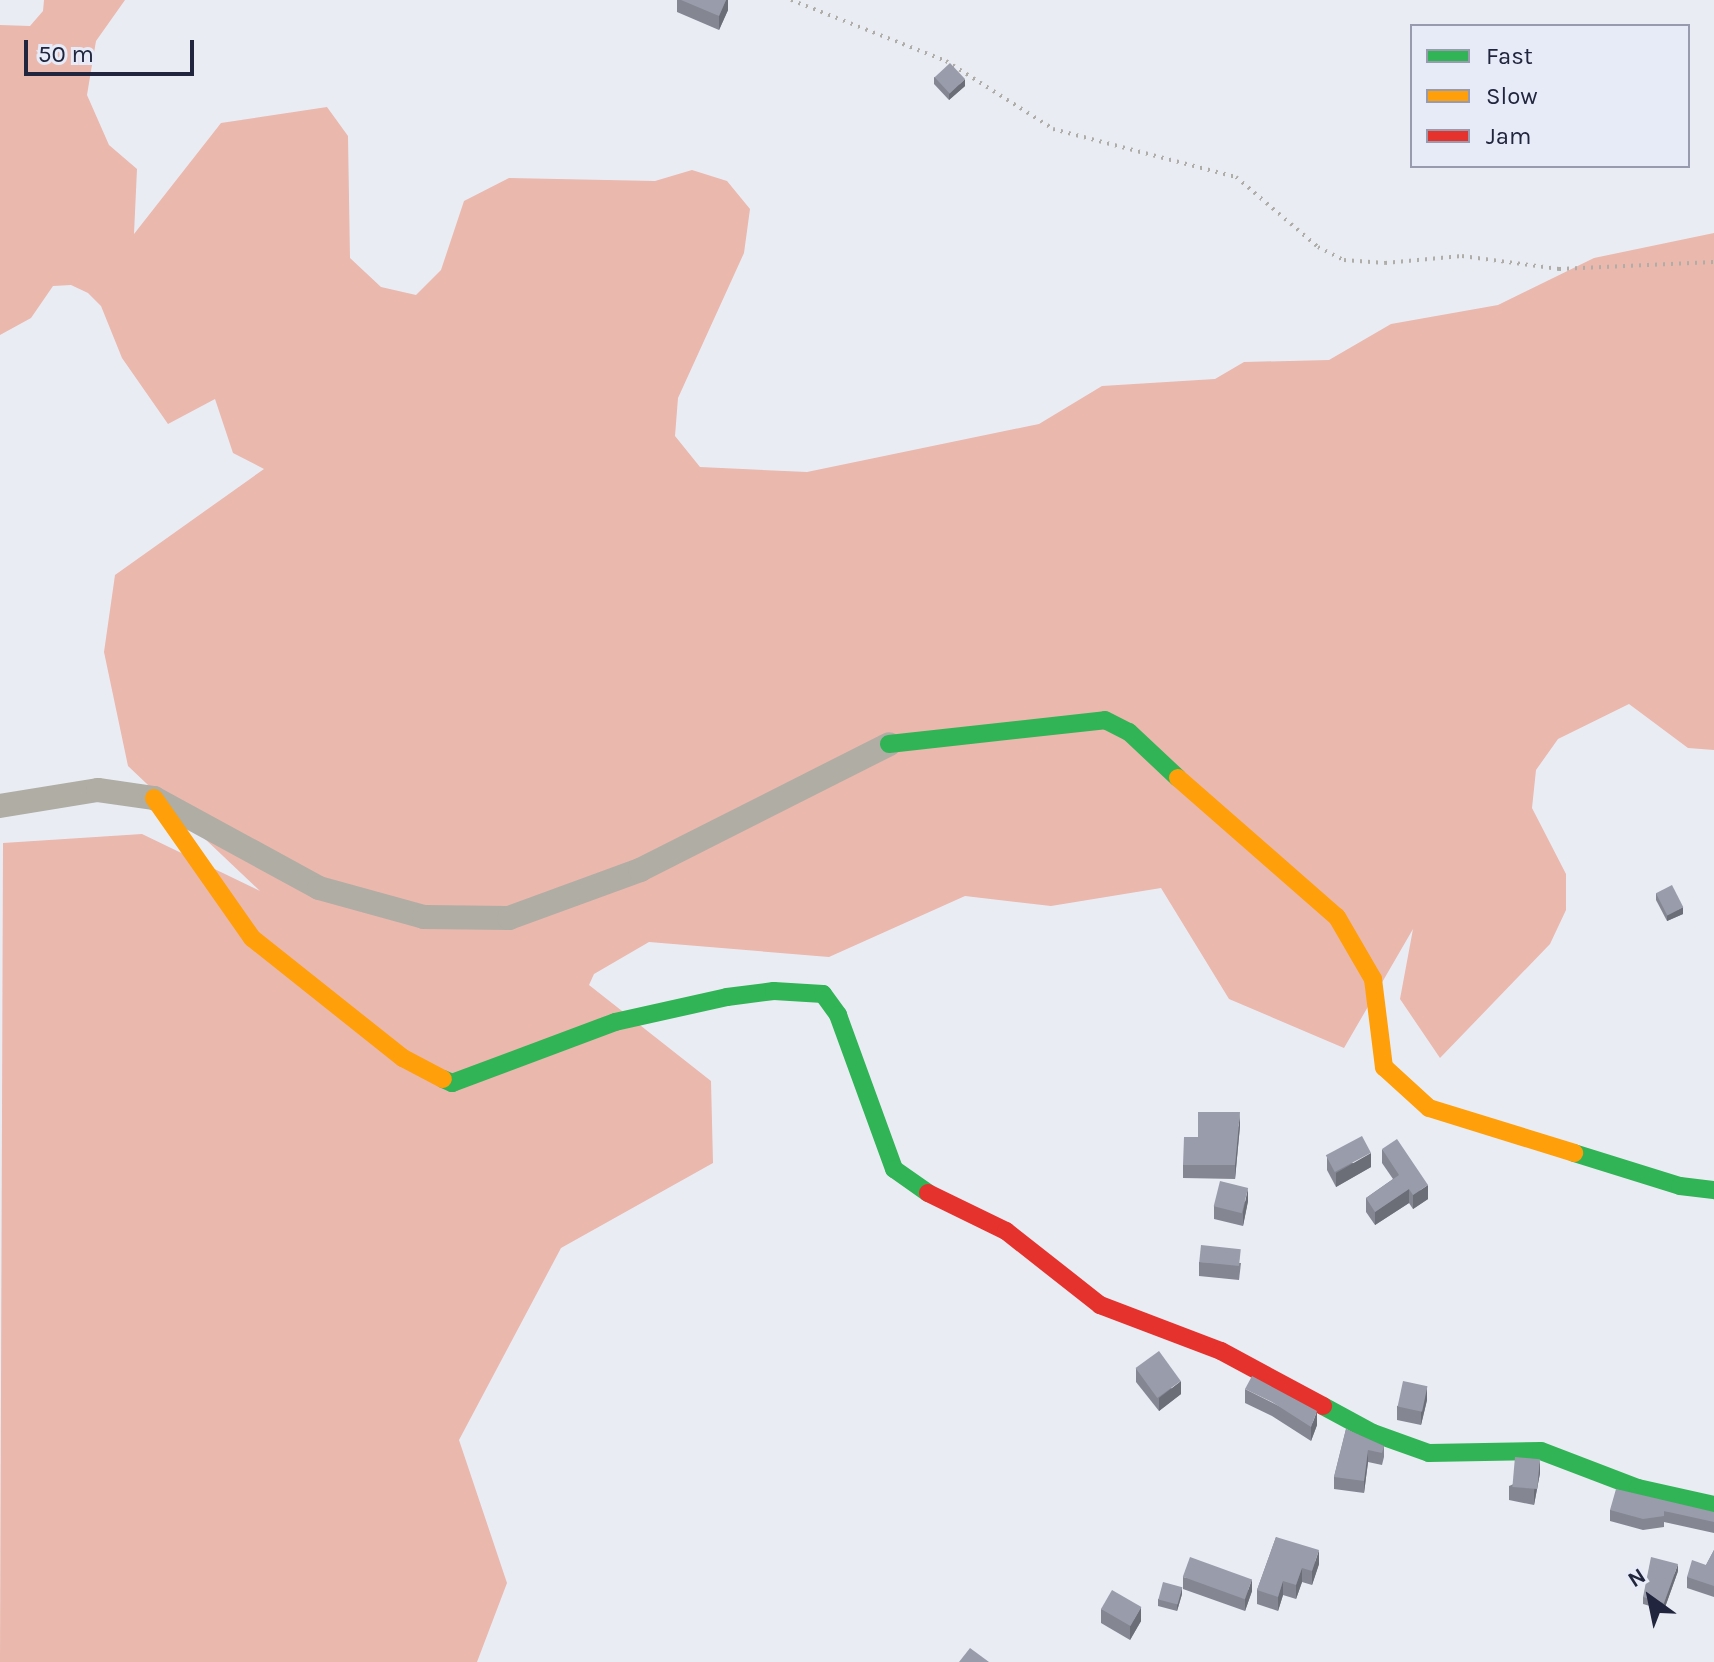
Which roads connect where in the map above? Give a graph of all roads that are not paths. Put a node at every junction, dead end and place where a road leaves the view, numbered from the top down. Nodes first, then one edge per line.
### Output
1 (889, 744) joint
2 (154, 798) junction
3 (0, 806) edge
4 (1714, 1190) edge
5 (1714, 1505) edge

1 - 2 street
1 - 4 street
2 - 3 street
2 - 5 street

